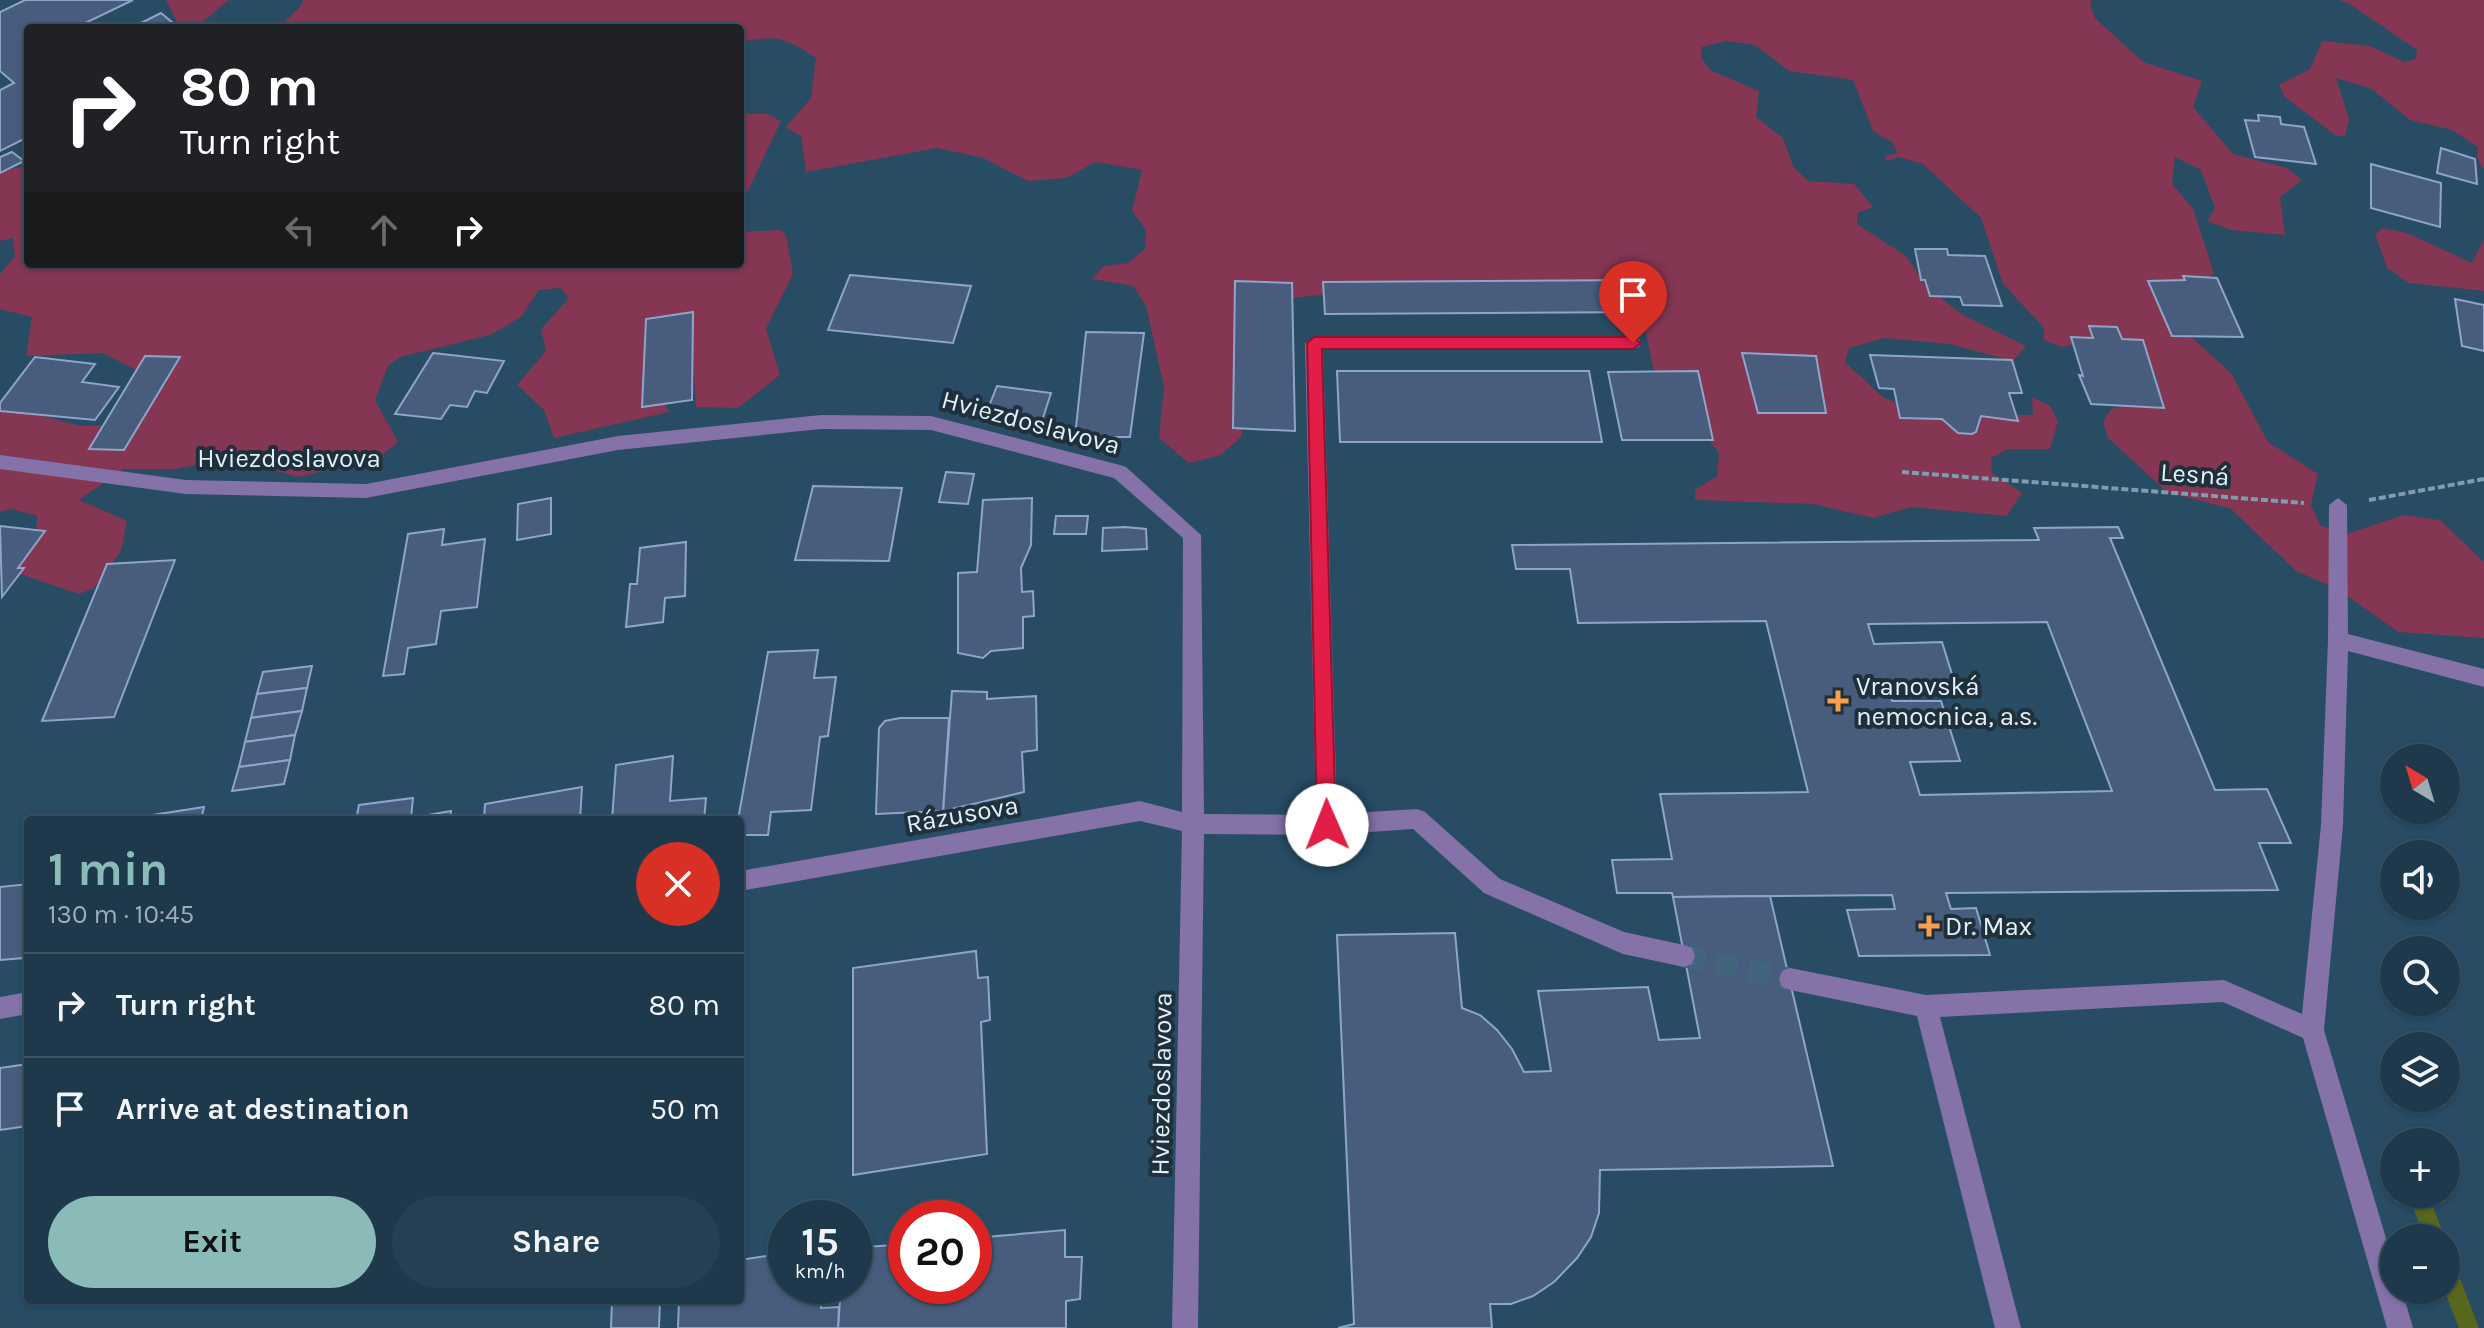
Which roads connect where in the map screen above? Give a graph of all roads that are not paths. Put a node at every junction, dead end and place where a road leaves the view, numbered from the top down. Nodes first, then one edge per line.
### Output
1 (1633, 343) dead end
2 (0, 462) edge
3 (2338, 505) road end
4 (2338, 640) junction
5 (2484, 678) edge
6 (1193, 824) junction
7 (1327, 825) junction
8 (744, 880) edge
9 (1684, 956) tunnel mouth
10 (1790, 979) tunnel mouth
11 (24, 1004) edge
12 (1926, 1006) junction
13 (0, 1008) edge
14 (2312, 1030) junction
15 (1185, 1328) edge
16 (2008, 1328) edge
17 (2400, 1328) edge

1 - 7 street
2 - 6 street, Hviezdoslavova
3 - 4 street
4 - 5 street
4 - 14 street
6 - 7 street, Rázusova
6 - 8 street, Rázusova
6 - 15 street, Hviezdoslavova
7 - 9 street, Rázusova
10 - 12 street
11 - 13 street
12 - 14 street
12 - 16 street
14 - 17 street

